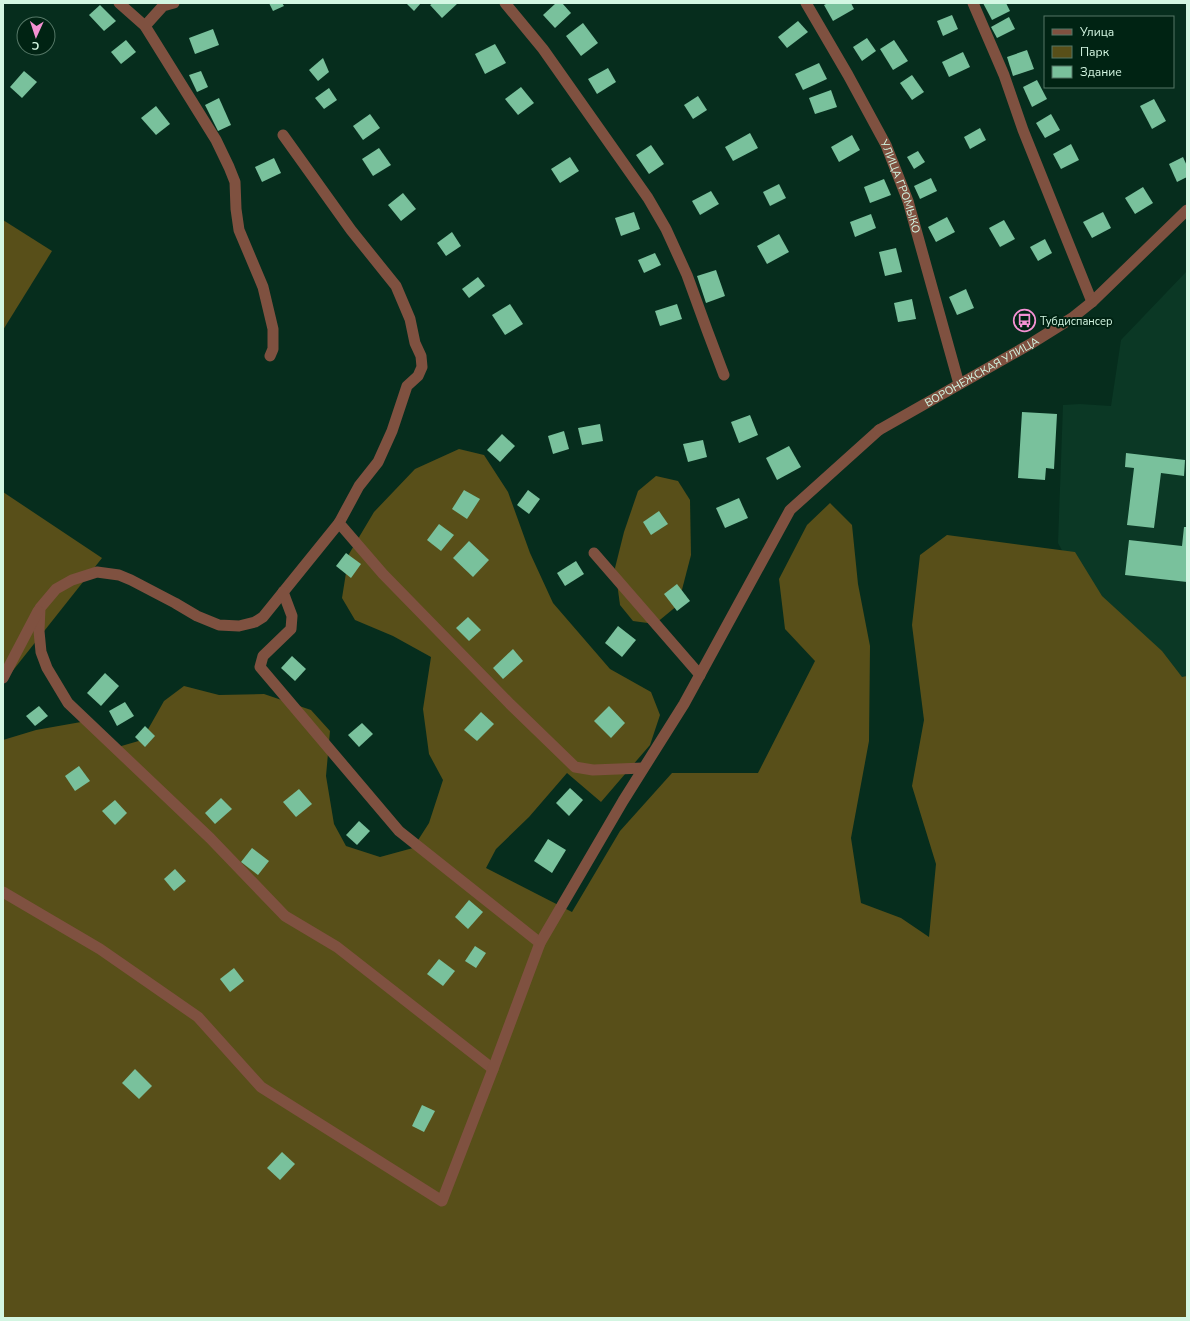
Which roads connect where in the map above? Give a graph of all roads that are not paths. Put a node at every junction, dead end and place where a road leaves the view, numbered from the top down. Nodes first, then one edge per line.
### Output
1 (119, 3) edge
2 (174, 3) edge
3 (505, 3) edge
4 (806, 3) edge
5 (973, 3) edge
6 (145, 26) junction
7 (283, 135) dead end
8 (1187, 210) edge
9 (1092, 302) junction
10 (270, 356) dead end
11 (724, 375) dead end
12 (958, 384) junction
13 (339, 523) junction
14 (594, 553) dead end
15 (283, 592) junction
16 (40, 608) junction
17 (700, 675) junction
18 (3, 678) edge
19 (643, 768) junction
20 (3, 892) edge
21 (540, 943) junction
22 (494, 1069) junction

1 - 6 street
2 - 6 street
3 - 11 street
4 - 12 street, УЛИЦА ГРОМЫКО
5 - 9 street
6 - 10 street
7 - 13 street
8 - 9 street, ВОРОНЕЖСКАЯ УЛИЦА
9 - 12 street, ВОРОНЕЖСКАЯ УЛИЦА
12 - 17 street, ВОРОНЕЖСКАЯ УЛИЦА
13 - 15 street
13 - 19 street
14 - 17 street
15 - 16 street
15 - 21 street
16 - 18 street
16 - 22 street
17 - 19 street, ВОРОНЕЖСКАЯ УЛИЦА
19 - 21 street, ВОРОНЕЖСКАЯ УЛИЦА
20 - 22 street, ВОРОНЕЖСКАЯ УЛИЦА
21 - 22 street, ВОРОНЕЖСКАЯ УЛИЦА

